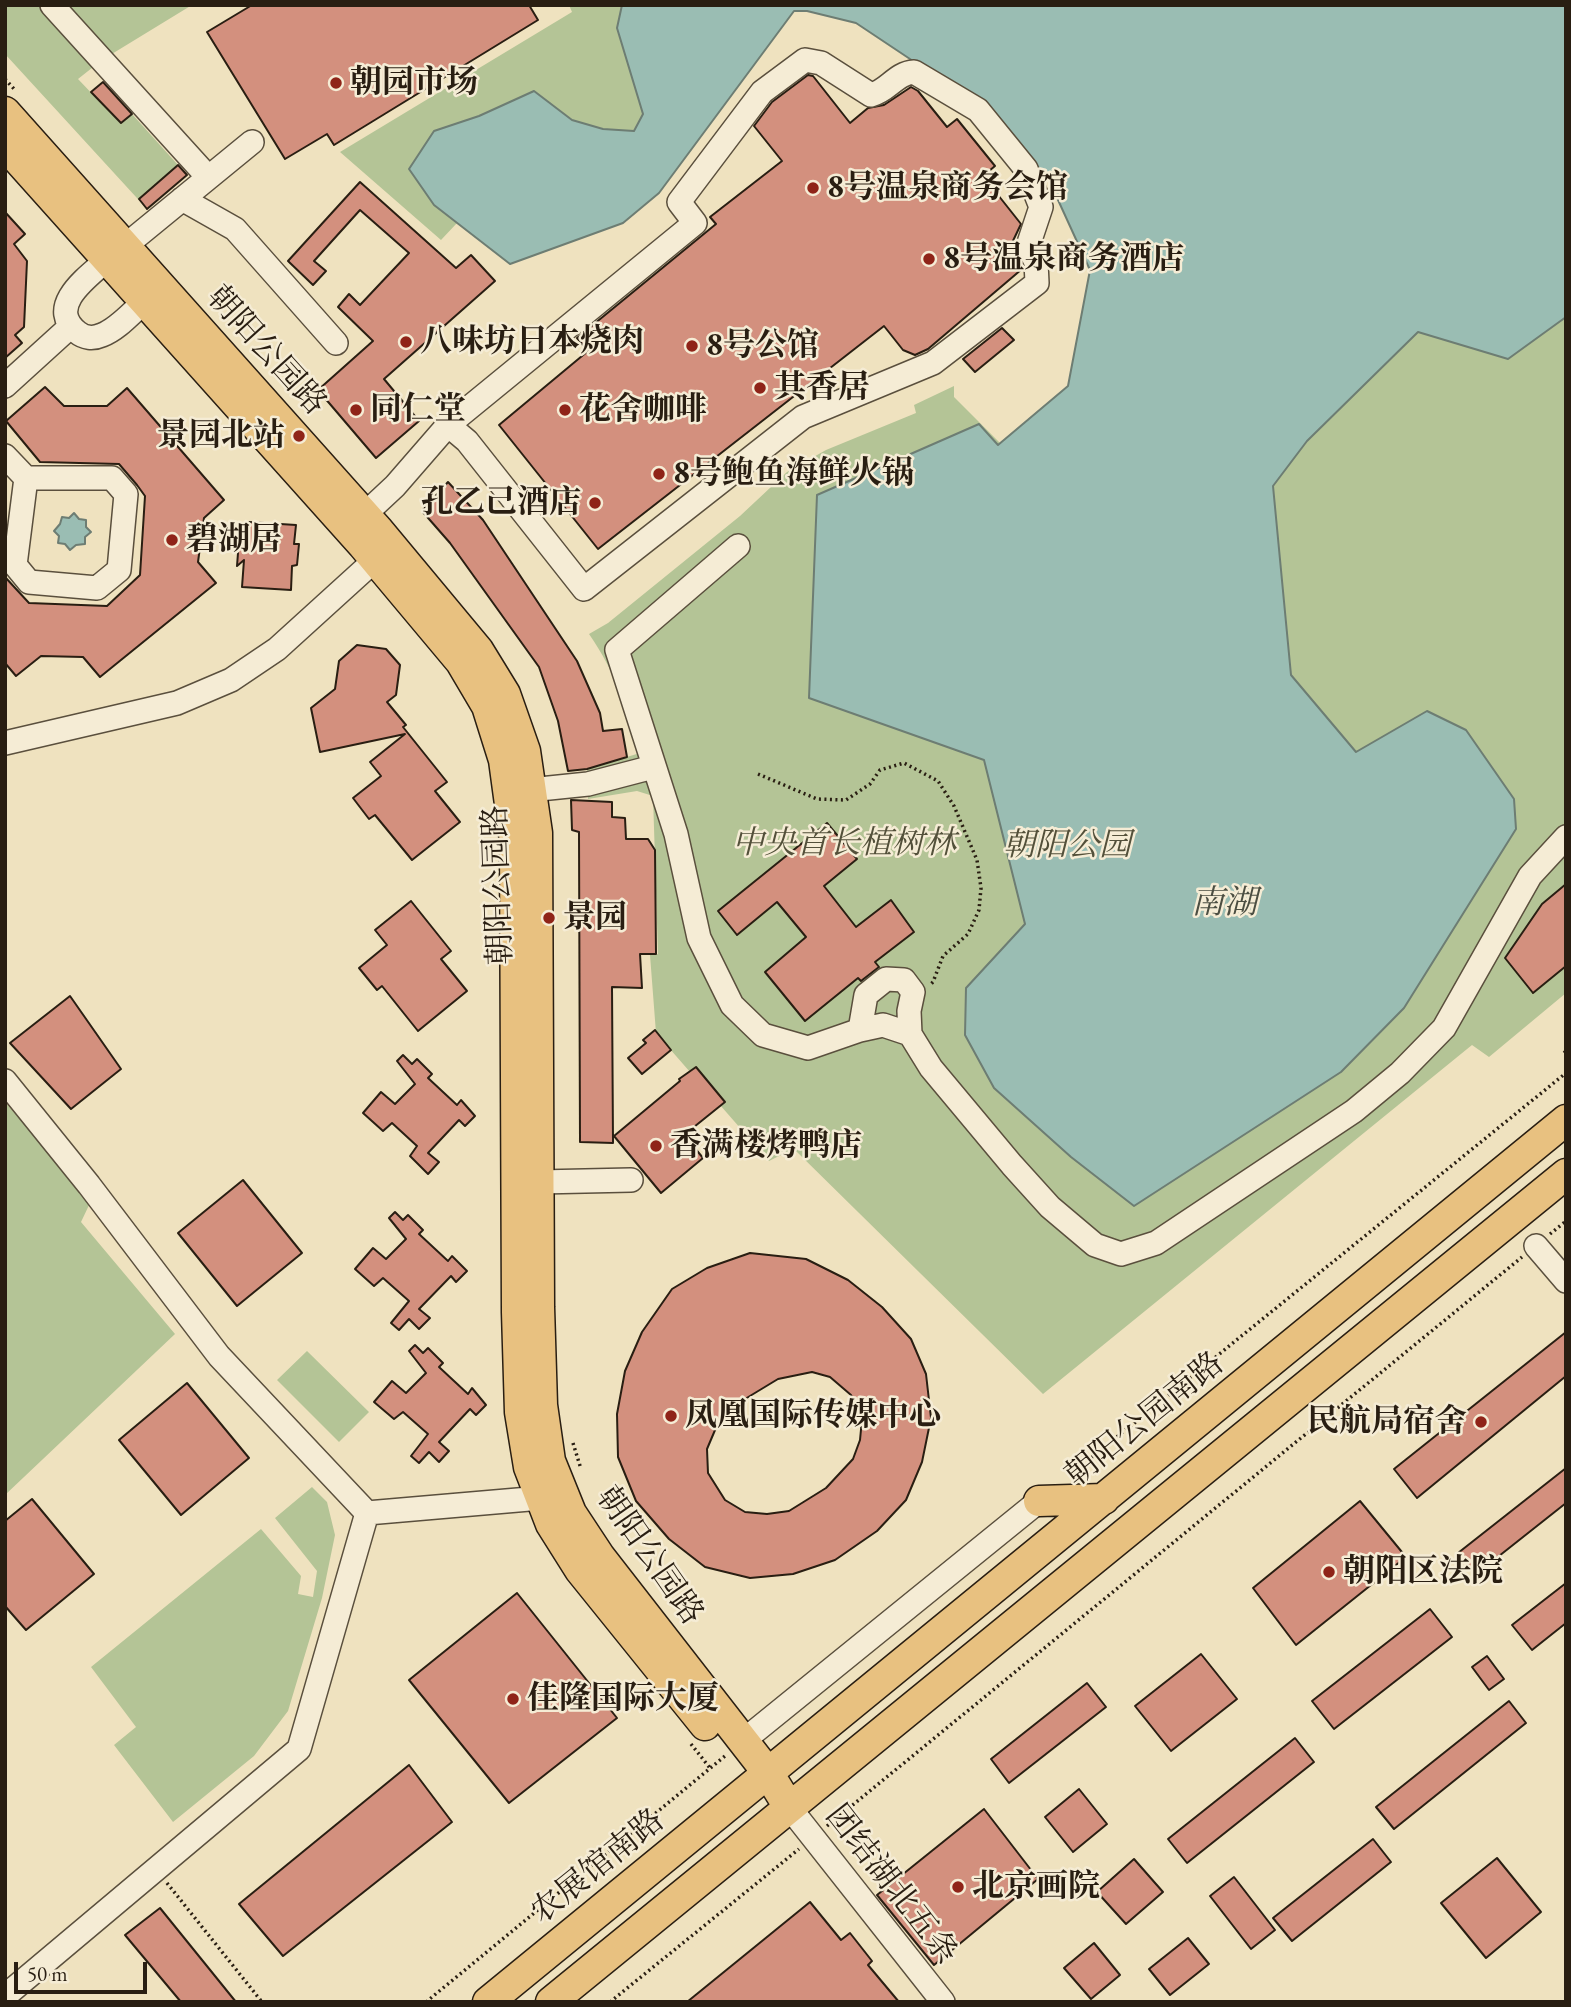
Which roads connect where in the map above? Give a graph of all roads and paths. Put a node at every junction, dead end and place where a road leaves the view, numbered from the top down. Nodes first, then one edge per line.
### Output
1 (52, 5) edge
2 (5, 79) edge
3 (14, 106) edge
4 (252, 142) dead end
5 (5, 145) edge
6 (208, 177) junction
7 (182, 199) junction
8 (117, 253) junction
9 (145, 301) junction
10 (71, 326) junction
11 (336, 343) dead end
12 (5, 386) edge
13 (448, 425) junction
14 (5, 456) edge
15 (26, 478) junction
16 (365, 514) junction
17 (738, 546) dead end
18 (383, 552) junction
19 (5, 743) edge
20 (653, 767) junction
21 (758, 775) dead end
22 (530, 790) junction
23 (1566, 837) edge
24 (913, 992) junction
25 (860, 1030) junction
26 (910, 1034) junction
27 (1566, 1073) edge
28 (5, 1081) edge
29 (1566, 1120) edge
30 (1566, 1174) edge
31 (631, 1180) dead end
32 (538, 1182) junction
33 (1566, 1221) edge
34 (1535, 1246) junction
35 (1566, 1281) edge
36 (572, 1440) dead end
37 (583, 1477) dead end
38 (541, 1498) junction
39 (1104, 1499) junction
40 (1039, 1501) junction
41 (367, 1513) junction
42 (689, 1741) dead end
43 (727, 1754) junction
44 (761, 1780) junction
45 (789, 1807) junction
46 (813, 1837) junction
47 (156, 1868) junction
48 (5, 1996) edge
49 (262, 2002) edge
50 (426, 2002) edge
51 (488, 2002) edge
52 (551, 2002) edge
53 (610, 2002) edge
54 (943, 2002) edge

1 - 6 street
2 - 3 path
3 - 8 main road, 朝阳公园路
4 - 6 street
5 - 8 main road, 朝阳公园路
6 - 7 street
7 - 8 street
7 - 11 street
8 - 9 main road, 朝阳公园路
8 - 10 street
8 - 16 main road, 朝阳公园路
9 - 10 street
9 - 18 main road, 朝阳公园路
10 - 12 street
13 - 13 street
13 - 16 street
14 - 15 street
15 - 15 street
16 - 18 main road, 朝阳公园路
17 - 20 street
18 - 19 street
18 - 22 main road, 朝阳公园路
18 - 38 main road, 朝阳公园路
20 - 22 street
20 - 25 street
21 - 24 path
22 - 32 main road, 朝阳公园路
23 - 26 street
24 - 25 street
24 - 26 street
25 - 26 street
27 - 40 path
28 - 41 street
29 - 39 main road, 朝阳公园南路
30 - 45 main road
31 - 32 street
32 - 43 main road, 朝阳公园路
33 - 34 path
34 - 35 street
34 - 46 path
36 - 37 path, 朝阳公园路
38 - 41 street
38 - 43 main road, 朝阳公园路
39 - 40 main road
39 - 44 main road, 朝阳公园南路
40 - 43 street
41 - 47 street
42 - 43 path
43 - 44 main road, 朝阳公园路
43 - 50 path
44 - 45 main road, 朝阳公园路
44 - 51 main road, 农展馆南路
45 - 46 street, 团结湖北五条
45 - 52 main road
46 - 53 path
46 - 54 street, 团结湖北五条
47 - 48 street
47 - 49 path

